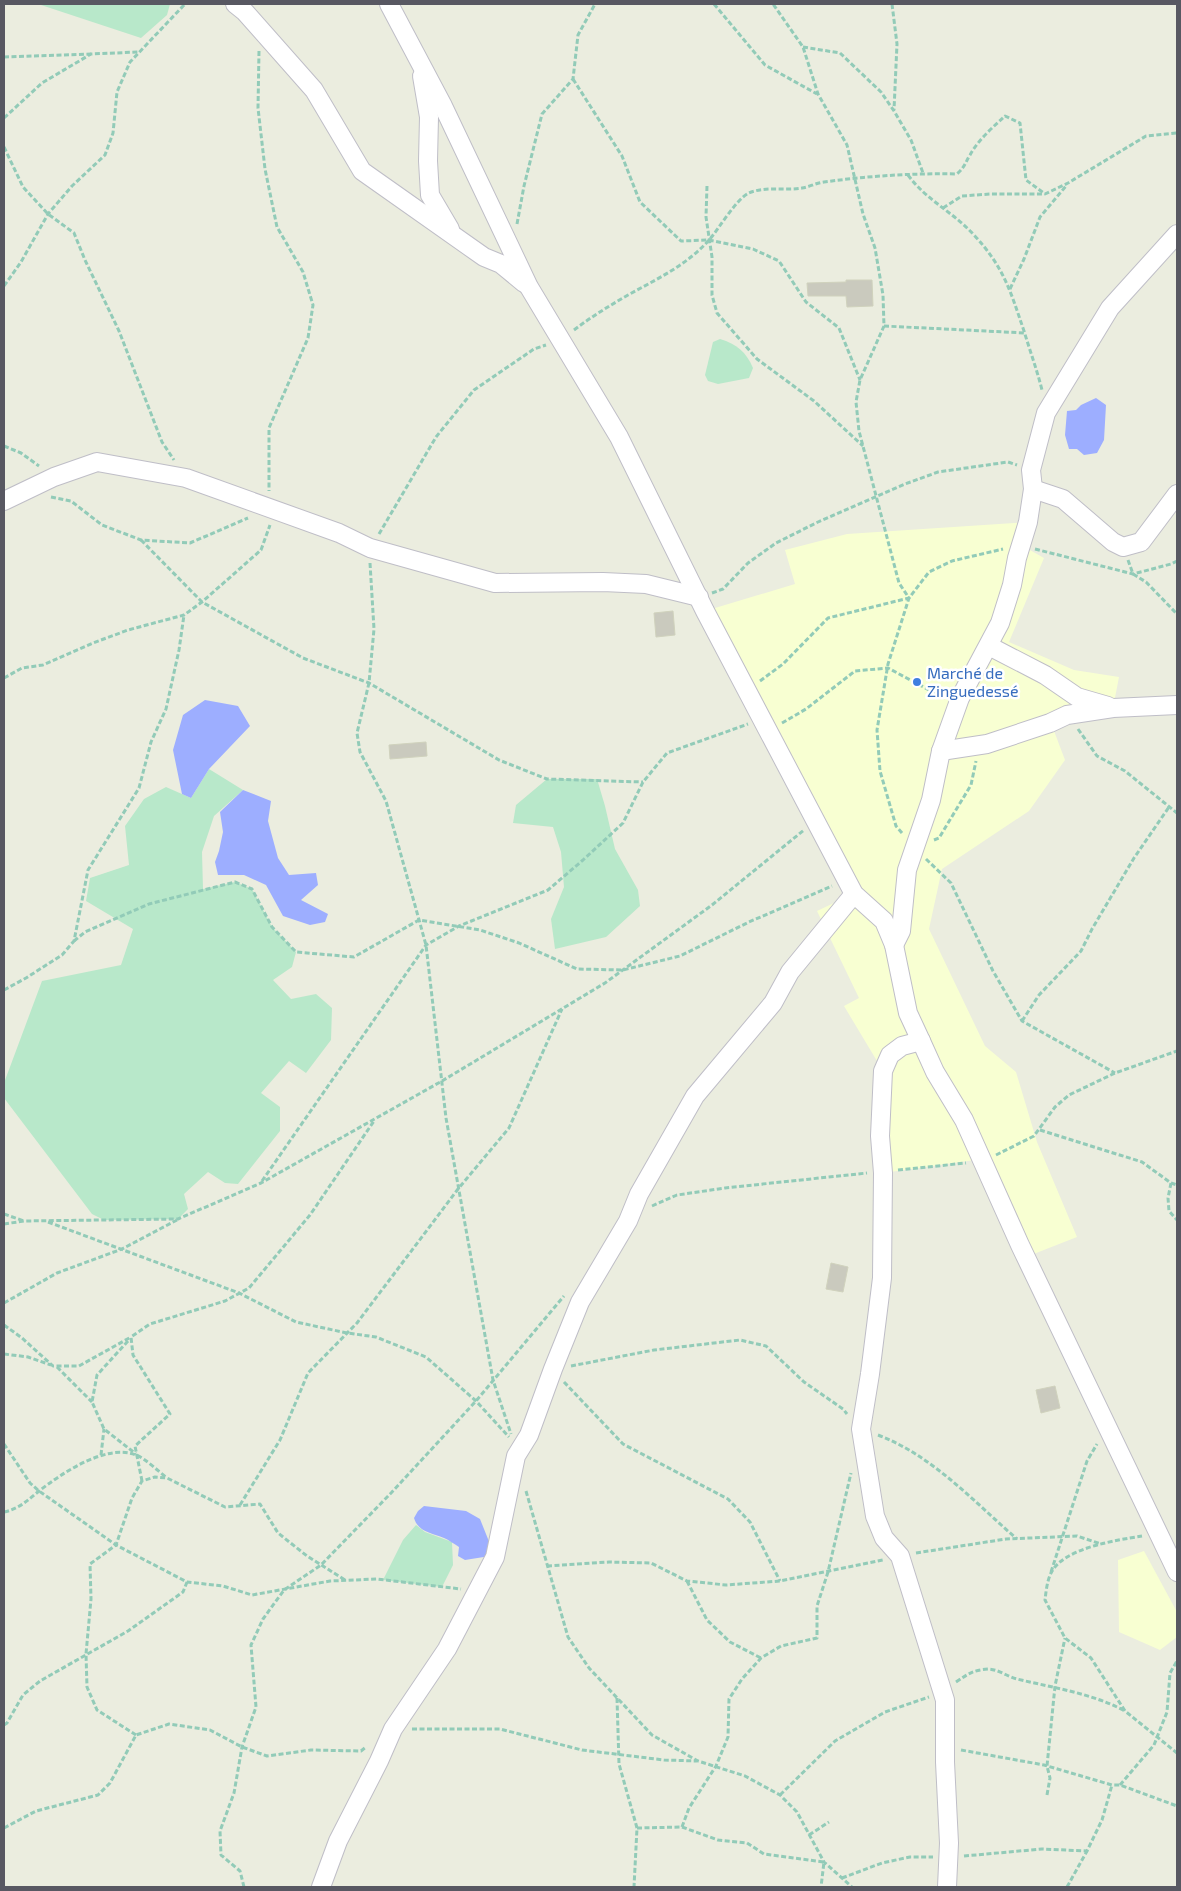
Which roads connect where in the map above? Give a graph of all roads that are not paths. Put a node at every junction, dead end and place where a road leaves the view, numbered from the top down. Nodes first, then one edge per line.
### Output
1 (235, 4) edge
2 (389, 4) edge
3 (419, 61) junction
4 (452, 234) junction
5 (1177, 234) edge
6 (529, 287) junction
7 (1033, 489) junction
8 (1177, 494) edge
9 (4, 501) edge
10 (699, 597) junction
11 (989, 646) junction
12 (1177, 705) edge
13 (1113, 708) junction
14 (941, 751) junction
15 (850, 886) junction
16 (894, 944) junction
17 (921, 1041) junction
18 (1177, 1572) edge
19 (320, 1887) edge
20 (947, 1887) edge

1 - 4 street
2 - 3 street
3 - 4 street
3 - 6 street
4 - 6 street
5 - 7 street
6 - 10 street
7 - 8 street
7 - 11 street
9 - 10 street
10 - 15 street
11 - 13 street
11 - 14 street
12 - 13 street
13 - 14 street
14 - 16 street
15 - 16 street
15 - 19 street
16 - 17 street
17 - 18 street
17 - 20 street

